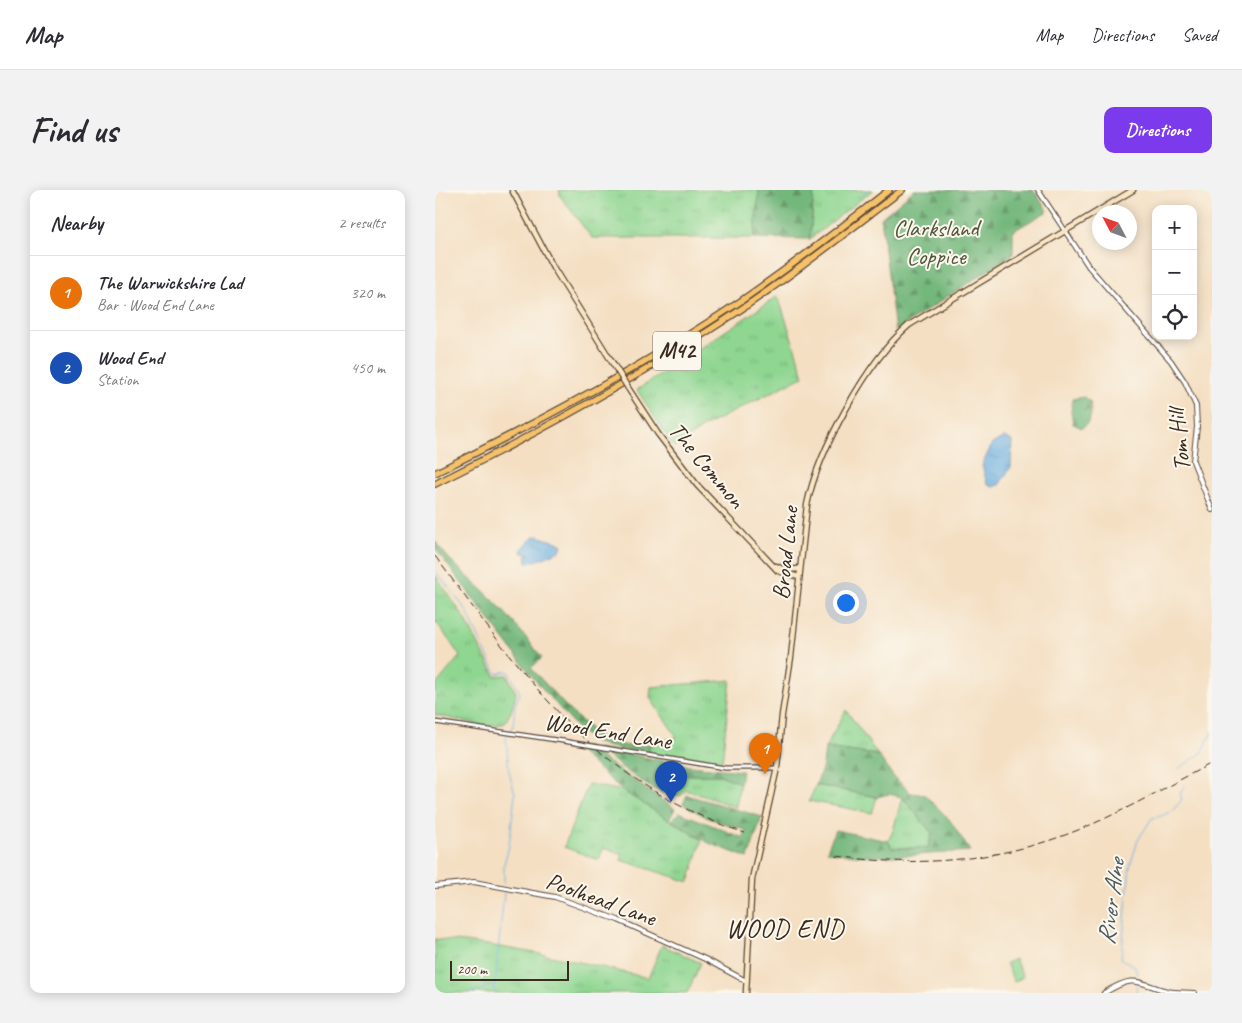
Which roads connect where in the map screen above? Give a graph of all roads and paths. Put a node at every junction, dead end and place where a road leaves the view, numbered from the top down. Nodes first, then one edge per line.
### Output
1 (512, 190) edge
2 (889, 190) edge
3 (902, 190) edge
4 (1037, 190) edge
5 (1133, 190) edge
6 (1065, 229) junction
7 (435, 473) edge
8 (435, 484) edge
9 (1212, 510) edge
10 (767, 558) junction
11 (799, 569) junction
12 (799, 577) junction
13 (435, 722) edge
14 (777, 768) junction
15 (435, 886) edge
16 (746, 981) junction
17 (746, 993) edge
18 (1104, 993) edge
19 (1195, 993) edge

1 - 10 main road, The Common, bridge
2 - 7 highway, M42
3 - 8 highway, M42
4 - 6 street, Tom Hill
5 - 6 main road, Broad Lane
6 - 9 street, Tom Hill
6 - 11 main road, Broad Lane
10 - 11 main road, The Common
10 - 12 main road, The Common
11 - 12 main road, Broad Lane
12 - 14 main road, Broad Lane
13 - 14 street, Wood End Lane, bridge
14 - 16 main road, Broad Lane
15 - 16 street, Poolhead Lane
16 - 17 main road, Broad Lane
18 - 19 street

